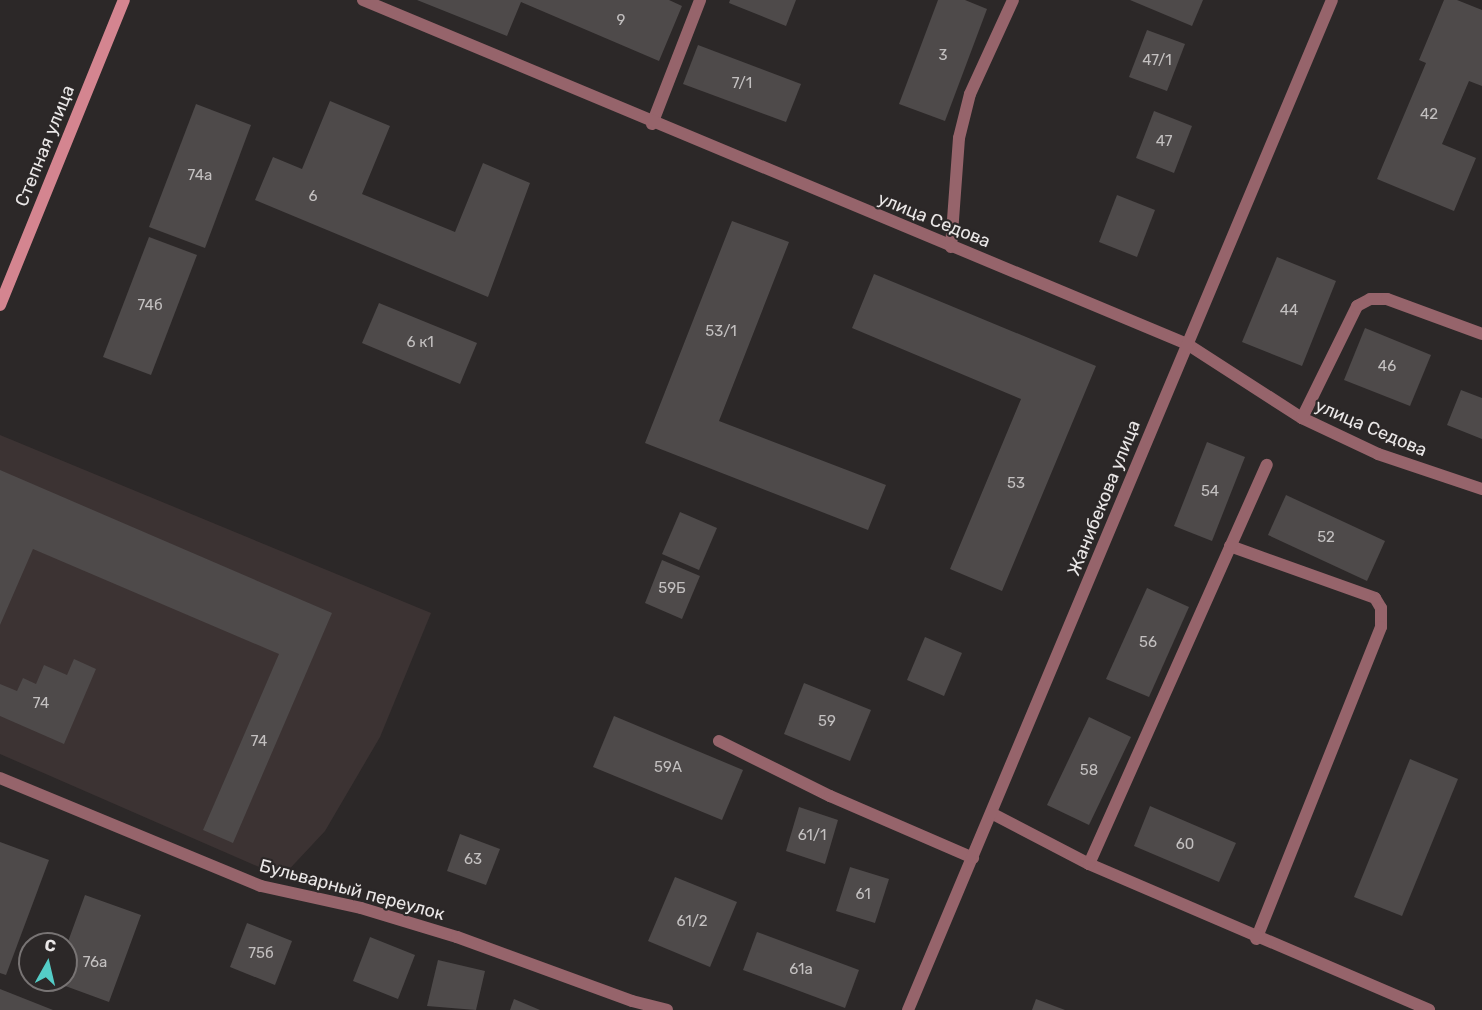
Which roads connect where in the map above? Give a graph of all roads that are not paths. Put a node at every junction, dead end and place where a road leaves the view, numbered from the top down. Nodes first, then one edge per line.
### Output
1 (124, 0) edge
2 (363, 0) edge
3 (700, 0) edge
4 (1013, 0) edge
5 (1332, 0) edge
6 (652, 124) junction
7 (951, 247) junction
8 (0, 305) edge
9 (1482, 334) edge
10 (1187, 344) junction
11 (1302, 418) junction
12 (1267, 465) dead end
13 (1482, 489) edge
14 (1230, 546) junction
15 (719, 741) dead end
16 (0, 777) edge
17 (993, 814) junction
18 (973, 858) junction
19 (1089, 864) junction
20 (1256, 939) junction
21 (667, 1010) edge
22 (908, 1010) edge
23 (1429, 1010) edge

1 - 8 main road, Степная улица
2 - 6 street, улица Седова
3 - 6 street
4 - 7 street
5 - 10 street, Жанибекова улица
6 - 7 street, улица Седова
7 - 10 street, улица Седова
9 - 11 street
10 - 11 street, улица Седова
10 - 17 street, Жанибекова улица
11 - 13 street, улица Седова
12 - 14 street
14 - 19 street
14 - 20 street
15 - 18 street
16 - 21 street, Бульварный переулок
17 - 18 street, Жанибекова улица
17 - 19 street
18 - 22 street, Жанибекова улица
19 - 20 street
20 - 23 street

